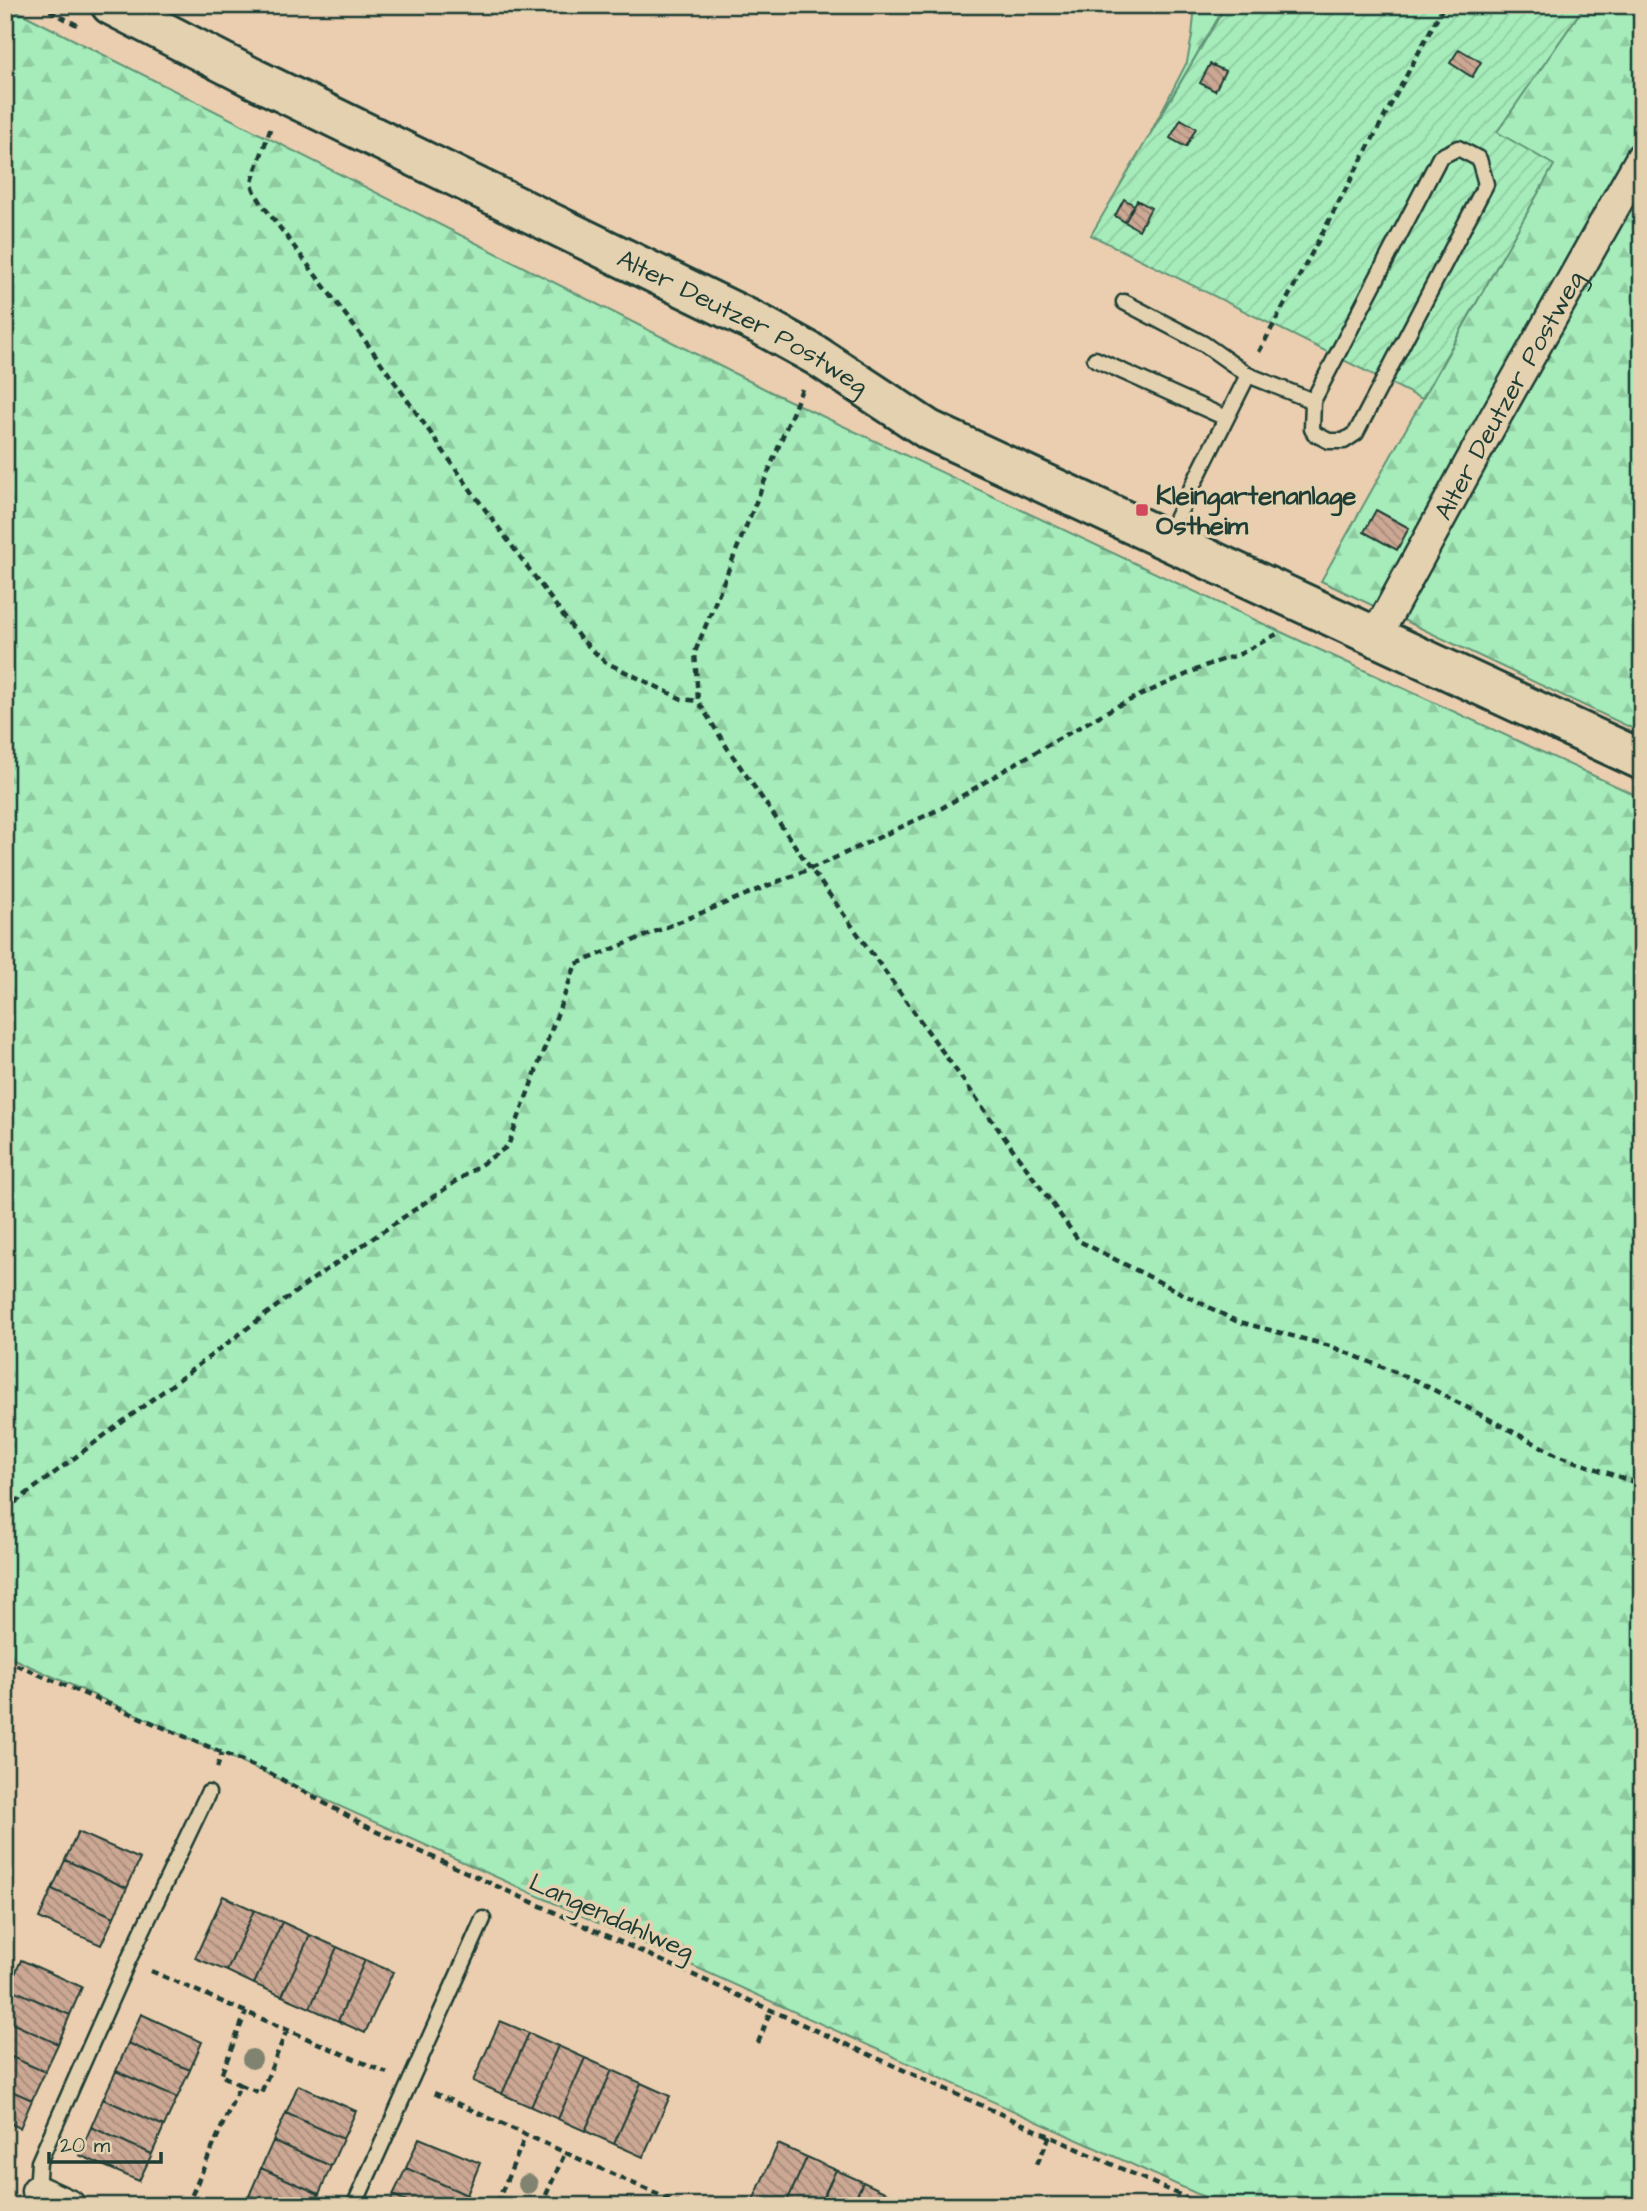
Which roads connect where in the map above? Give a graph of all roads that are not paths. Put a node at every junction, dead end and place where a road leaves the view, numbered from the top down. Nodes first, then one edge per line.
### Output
1 (111, 5) edge
2 (1642, 157) edge
3 (1124, 302) dead end
4 (1095, 359) dead end
5 (1248, 375) junction
6 (1313, 401) junction
7 (1226, 418) junction
8 (1166, 539) junction
9 (1376, 636) junction
10 (1642, 760) edge
11 (208, 1793) dead end
12 (483, 1919) dead end
13 (37, 2191) joint
14 (70, 2206) edge
15 (354, 2206) edge

1 - 8 street, Alter Deutzer Postweg
2 - 9 street, Alter Deutzer Postweg
3 - 5 lane
4 - 7 lane
5 - 6 lane
5 - 7 lane
6 - 6 lane
7 - 8 lane
8 - 9 street, Alter Deutzer Postweg
9 - 10 street, Alter Deutzer Postweg
11 - 13 lane
12 - 15 lane
13 - 14 street

